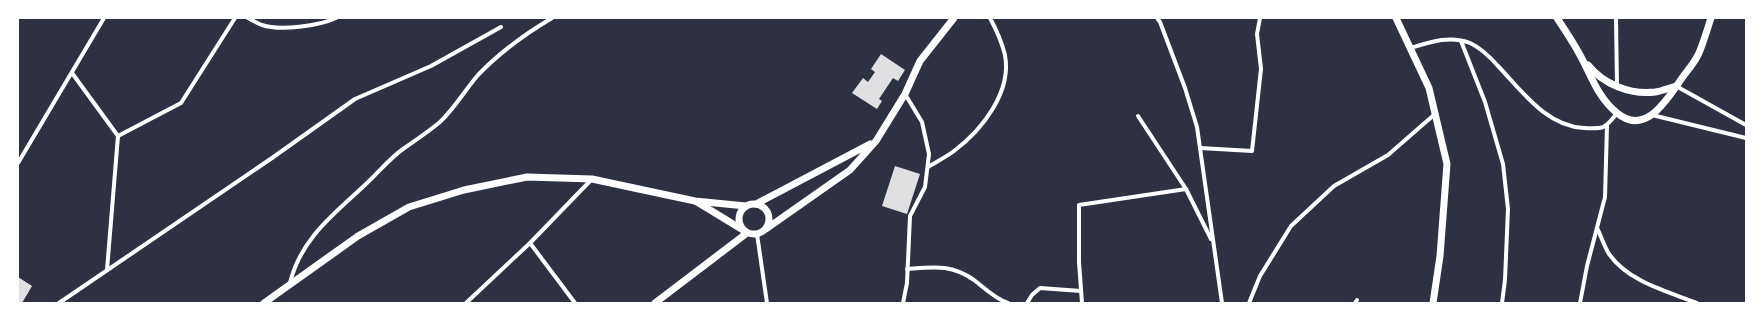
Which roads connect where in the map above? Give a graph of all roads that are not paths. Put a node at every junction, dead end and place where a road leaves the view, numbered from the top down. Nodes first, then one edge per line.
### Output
1 (104, 18) edge
2 (235, 18) edge
3 (248, 18) edge
4 (336, 18) edge
5 (552, 18) edge
6 (954, 18) edge
7 (990, 18) edge
8 (1158, 18) edge
9 (1260, 18) edge
10 (1396, 18) edge
11 (1557, 18) edge
12 (1616, 18) edge
13 (1711, 18) edge
14 (501, 27) dead end
15 (1461, 41) junction
16 (1411, 48) junction
17 (1579, 54) junction
18 (72, 73) junction
19 (1617, 86) junction
20 (1676, 86) junction
21 (905, 94) junction
22 (1617, 113) junction
23 (1435, 114) junction
24 (1138, 116) dead end
25 (1652, 116) junction
26 (1746, 125) edge
27 (1607, 126) junction
28 (118, 136) junction
29 (1746, 138) edge
30 (876, 141) junction
31 (1200, 148) junction
32 (18, 163) edge
33 (928, 167) junction
34 (592, 179) junction
35 (1186, 189) junction
36 (695, 201) junction
37 (756, 204) junction
38 (746, 206) junction
39 (1597, 228) junction
40 (766, 229) junction
41 (745, 231) junction
42 (757, 234) junction
43 (1213, 242) junction
44 (530, 243) junction
45 (907, 269) junction
46 (107, 270) junction
47 (289, 286) junction
48 (1081, 291) junction
49 (60, 303) edge
50 (264, 303) edge
51 (272, 303) edge
52 (466, 303) edge
53 (575, 303) edge
54 (655, 303) edge
55 (767, 303) edge
56 (902, 303) edge
57 (1008, 303) edge
58 (1026, 303) edge
59 (1082, 303) edge
60 (1222, 303) edge
61 (1249, 303) edge
62 (1433, 303) edge
63 (1502, 303) edge
64 (1580, 303) edge
65 (1697, 303) edge

1 - 18 street
2 - 28 street
3 - 4 street
5 - 47 street
6 - 21 street
7 - 33 street
8 - 31 street
9 - 31 street
10 - 16 street
11 - 17 street
12 - 19 street
13 - 20 street
14 - 46 street
15 - 16 street
15 - 27 street
15 - 63 street
16 - 23 street
17 - 19 street
17 - 22 street
18 - 28 street
18 - 32 street
19 - 20 street
20 - 25 street
20 - 26 street
21 - 30 street
21 - 33 street
22 - 25 street
22 - 27 street
23 - 61 street
23 - 62 street
24 - 35 street
25 - 29 street
27 - 39 street
28 - 46 street
30 - 37 street
30 - 40 street
31 - 43 street
33 - 45 street
34 - 36 street
34 - 44 street
34 - 47 street
35 - 43 street
35 - 48 street
36 - 38 street
36 - 41 street
37 - 38 street
37 - 40 street
38 - 41 street
39 - 64 street
39 - 65 street
40 - 42 street
41 - 42 street
41 - 54 street
42 - 55 street
43 - 60 street
44 - 52 street
44 - 53 street
45 - 56 street
45 - 57 street
46 - 49 street
47 - 50 street
47 - 51 street
48 - 58 street
48 - 59 street

